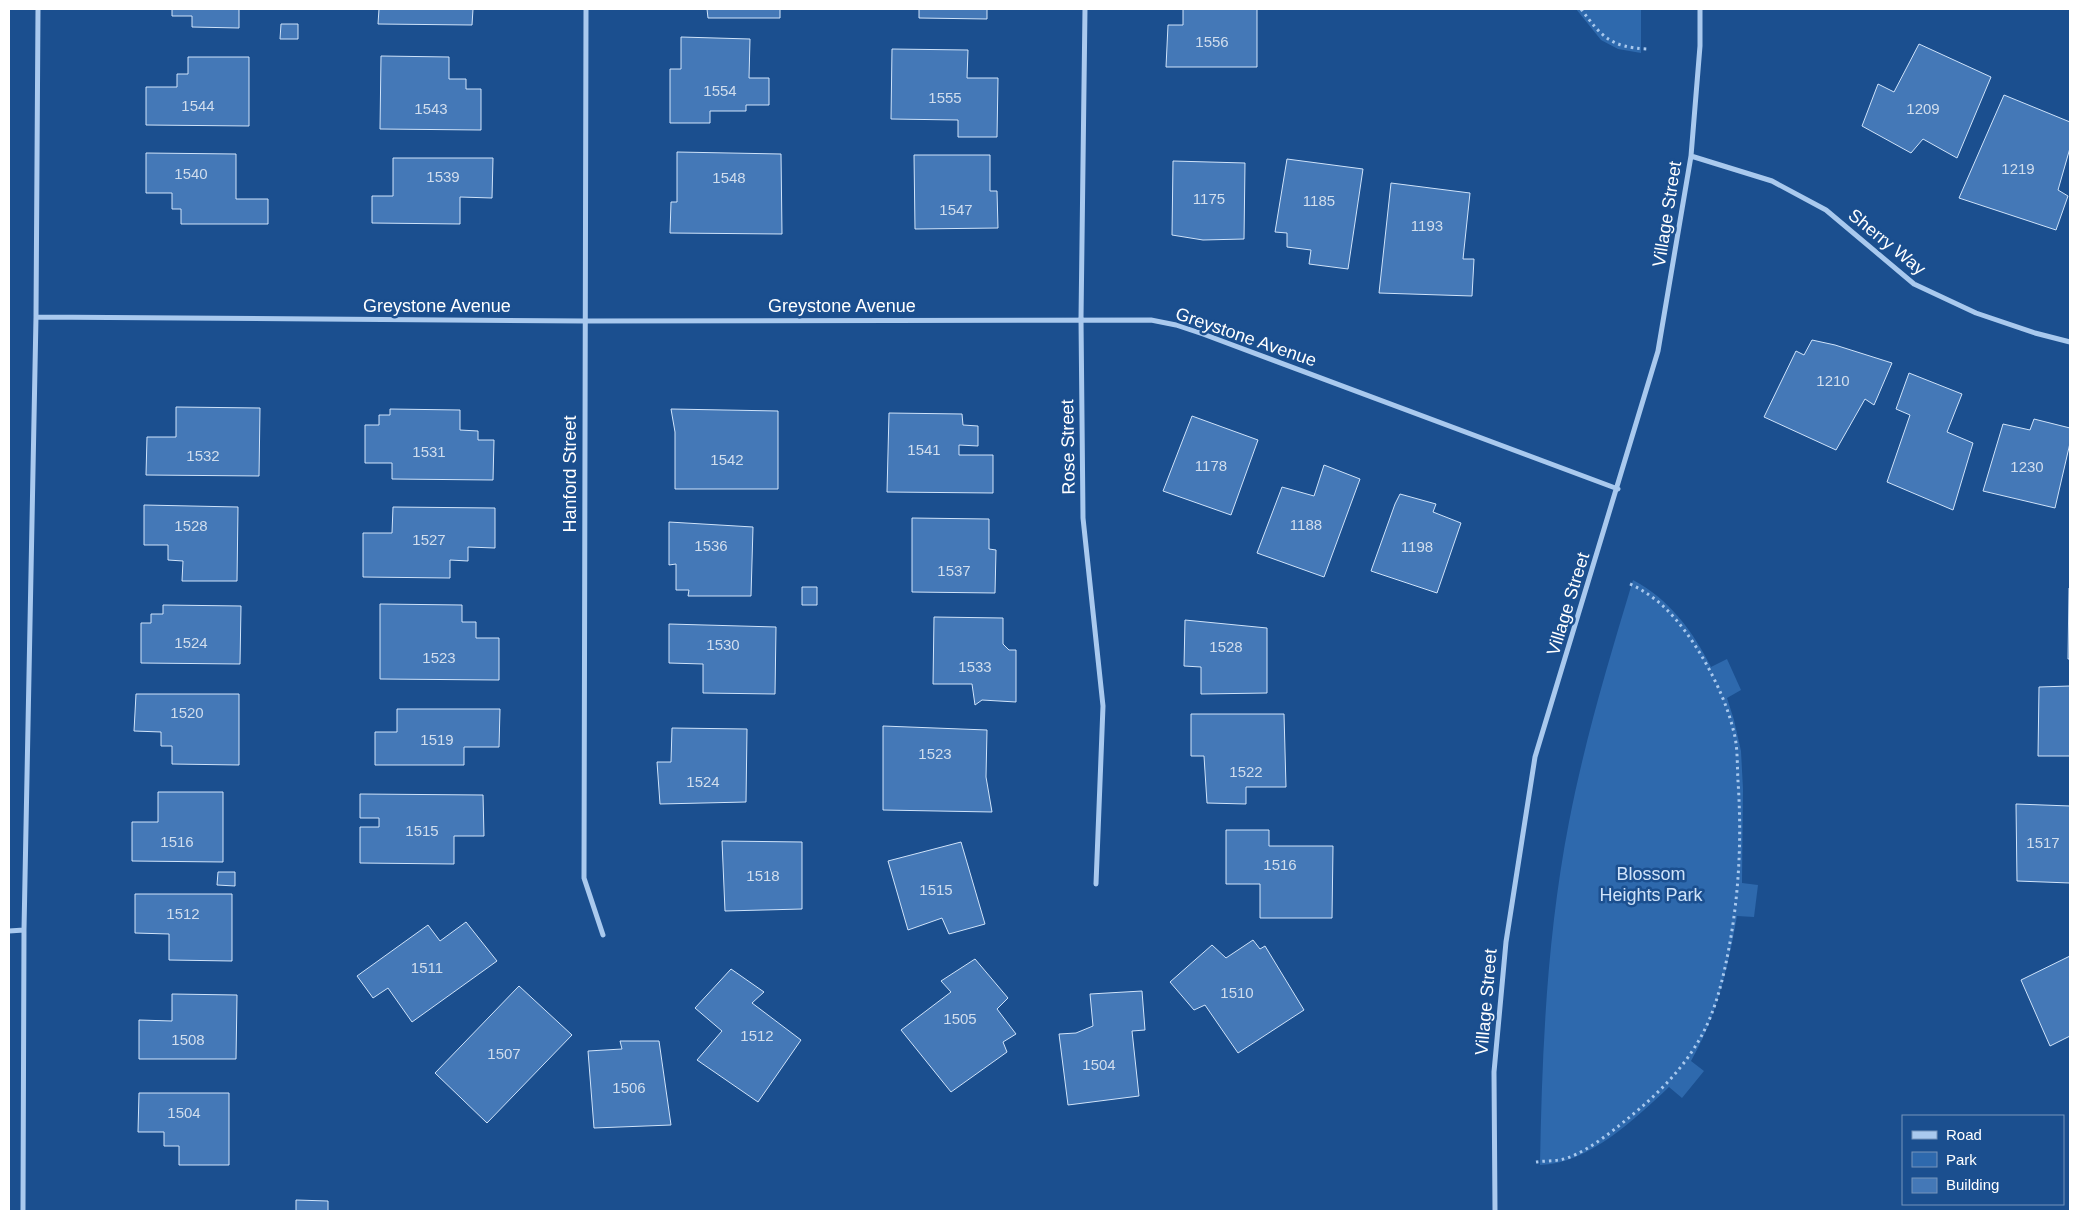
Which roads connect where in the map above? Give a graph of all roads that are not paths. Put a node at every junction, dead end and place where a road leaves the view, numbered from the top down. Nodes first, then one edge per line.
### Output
1 (38, 9) edge
2 (586, 9) edge
3 (1085, 9) edge
4 (1700, 9) edge
5 (1690, 156) junction
6 (36, 317) junction
7 (1081, 319) junction
8 (584, 320) junction
9 (2070, 342) edge
10 (1618, 489) junction
11 (1096, 884) dead end
12 (9, 930) edge
13 (24, 930) junction
14 (603, 935) dead end
15 (23, 1211) edge
16 (1495, 1211) edge

1 - 6 street
2 - 8 street, Hanford Street
3 - 7 street, Rose Street
4 - 5 street, Village Street
5 - 9 street, Sherry Way
5 - 10 street, Village Street
6 - 8 street, Greystone Avenue
6 - 13 street
7 - 8 street, Greystone Avenue
7 - 10 street, Greystone Avenue
7 - 11 street, Rose Street
8 - 14 street, Hanford Street
10 - 16 street, Village Street
12 - 13 street
13 - 15 street

